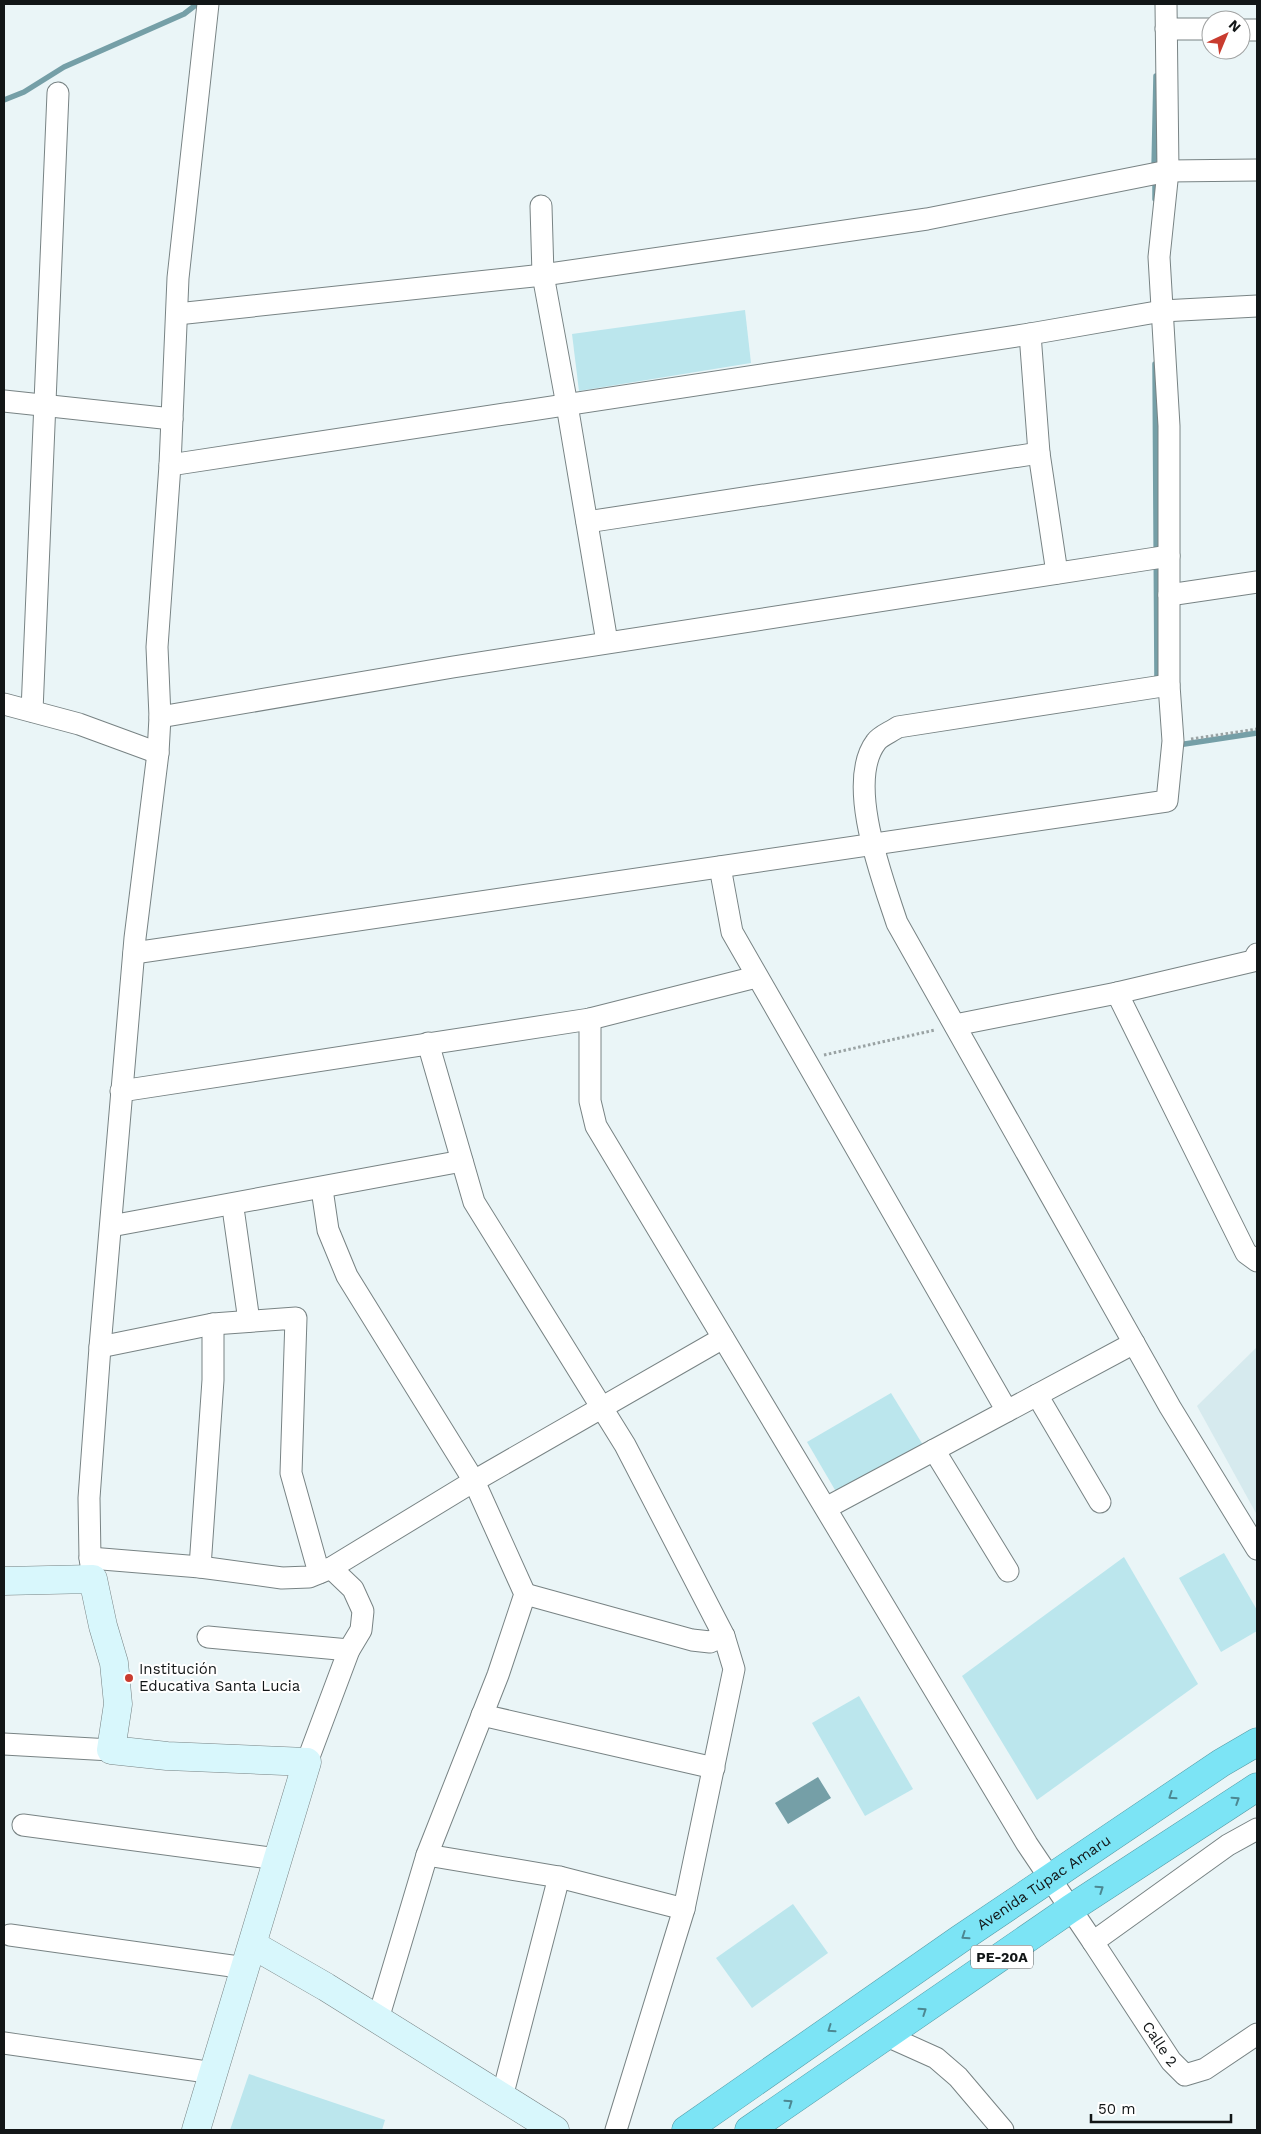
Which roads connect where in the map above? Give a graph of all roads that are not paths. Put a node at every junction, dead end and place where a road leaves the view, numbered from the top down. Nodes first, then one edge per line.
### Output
1 (1166, 4) edge
2 (211, 6) edge
3 (1166, 29) junction
4 (1201, 29) edge
5 (58, 93) dead end
6 (1257, 170) edge
7 (1168, 171) junction
8 (541, 206) dead end
9 (543, 276) junction
10 (1257, 306) edge
11 (1162, 310) junction
12 (177, 314) junction
13 (1030, 334) junction
14 (4, 401) edge
15 (567, 405) junction
16 (45, 406) junction
17 (172, 419) junction
18 (1039, 453) junction
19 (170, 465) junction
20 (587, 522) junction
21 (1169, 556) junction
22 (1057, 573) junction
23 (1257, 582) edge
24 (1169, 595) junction
25 (607, 642) junction
26 (1169, 685) junction
27 (4, 704) edge
28 (32, 711) junction
29 (160, 717) junction
30 (158, 753) junction
31 (871, 845) junction
32 (720, 867) junction
33 (134, 954) junction
34 (1256, 960) edge
35 (756, 976) junction
36 (1117, 993) junction
37 (590, 1019) junction
38 (955, 1025) junction
39 (428, 1043) junction
40 (121, 1091) junction
41 (462, 1161) junction
42 (323, 1196) dead end
43 (234, 1215) dead end
44 (111, 1226) junction
45 (1257, 1261) edge
46 (249, 1321) junction
47 (213, 1324) junction
48 (723, 1338) junction
49 (1134, 1343) junction
50 (100, 1348) junction
51 (1037, 1396) junction
52 (602, 1408) junction
53 (1007, 1411) junction
54 (934, 1450) junction
55 (474, 1480) junction
56 (1100, 1502) dead end
57 (826, 1508) junction
58 (1257, 1549) edge
59 (200, 1567) junction
60 (92, 1568) junction
61 (325, 1570) junction
62 (1008, 1571) dead end
63 (4, 1581) edge
64 (525, 1594) junction
65 (724, 1636) junction
66 (208, 1637) dead end
67 (349, 1650) junction
68 (482, 1715) junction
69 (1257, 1742) edge
70 (4, 1744) edge
71 (111, 1750) junction
72 (307, 1762) junction
73 (714, 1768) junction
74 (1257, 1787) edge
75 (23, 1825) dead end
76 (1257, 1829) edge
77 (427, 1855) junction
78 (277, 1859) junction
79 (559, 1877) junction
80 (1049, 1880) junction
81 (684, 1909) junction
82 (1070, 1909) junction
83 (10, 1936) dead end
84 (1093, 1942) junction
85 (250, 1956) junction
86 (378, 2019) junction
87 (1257, 2034) edge
88 (887, 2036) junction
89 (4, 2043) edge
90 (214, 2073) junction
91 (502, 2097) junction
92 (196, 2130) edge
93 (555, 2130) edge
94 (616, 2130) edge
95 (686, 2130) edge
96 (749, 2130) edge
97 (1003, 2130) edge

1 - 3 street
2 - 12 street
3 - 4 street
3 - 7 street
5 - 16 street
6 - 7 street
7 - 9 street
7 - 11 street
8 - 9 street
9 - 12 street
9 - 15 street
10 - 11 street
11 - 13 street
11 - 21 street
12 - 17 street
13 - 15 street
13 - 18 street
14 - 16 street
15 - 19 street
15 - 20 street
16 - 17 street
16 - 28 street
17 - 19 street
18 - 20 street
18 - 22 street
19 - 29 street
20 - 25 street
21 - 22 street
21 - 24 street
22 - 25 street
23 - 24 street
24 - 26 street
25 - 29 street
26 - 31 street
26 - 31 street
27 - 28 street
28 - 30 street
29 - 30 street
30 - 33 street
31 - 32 street
31 - 38 street
32 - 33 street
32 - 35 street
33 - 40 street
34 - 36 street
35 - 37 street
35 - 53 street
36 - 38 street
36 - 45 street
37 - 39 street
37 - 48 street
38 - 49 street
39 - 40 street
39 - 41 street
40 - 44 street
41 - 44 street
41 - 52 street
42 - 55 street
43 - 46 street
44 - 50 street
46 - 47 street
46 - 61 street
47 - 50 street
47 - 59 street
48 - 52 street
48 - 57 street
49 - 51 street
49 - 58 street
50 - 60 street
51 - 53 street
51 - 56 street
52 - 55 street
52 - 65 street
53 - 54 street
54 - 57 street
54 - 62 street
55 - 61 street
55 - 64 street
57 - 80 street
59 - 60 street
59 - 61 street
60 - 63 street
60 - 71 street
61 - 67 street
64 - 65 street
64 - 68 street
65 - 73 street
66 - 67 street
67 - 72 street
68 - 73 street
68 - 77 street
69 -> 80 highway, Avenida Túpac Amaru / PE-20A
70 - 71 street
71 - 72 street
72 - 78 street
73 - 81 street
82 -> 74 highway, PE-20A
75 - 78 street
76 - 84 street
77 - 79 street
77 - 86 street
78 - 85 street
79 - 81 street
79 - 91 street
80 - 82 street
80 -> 95 highway, Avenida Túpac Amaru / PE-20A
81 - 94 street
82 - 84 street
88 -> 82 highway, PE-20A
83 - 85 street
84 - 87 street, Calle 2
85 - 86 street
85 - 90 street
86 - 91 street
96 -> 88 highway, PE-20A
88 - 97 street
89 - 90 street
90 - 92 street
91 - 93 street

